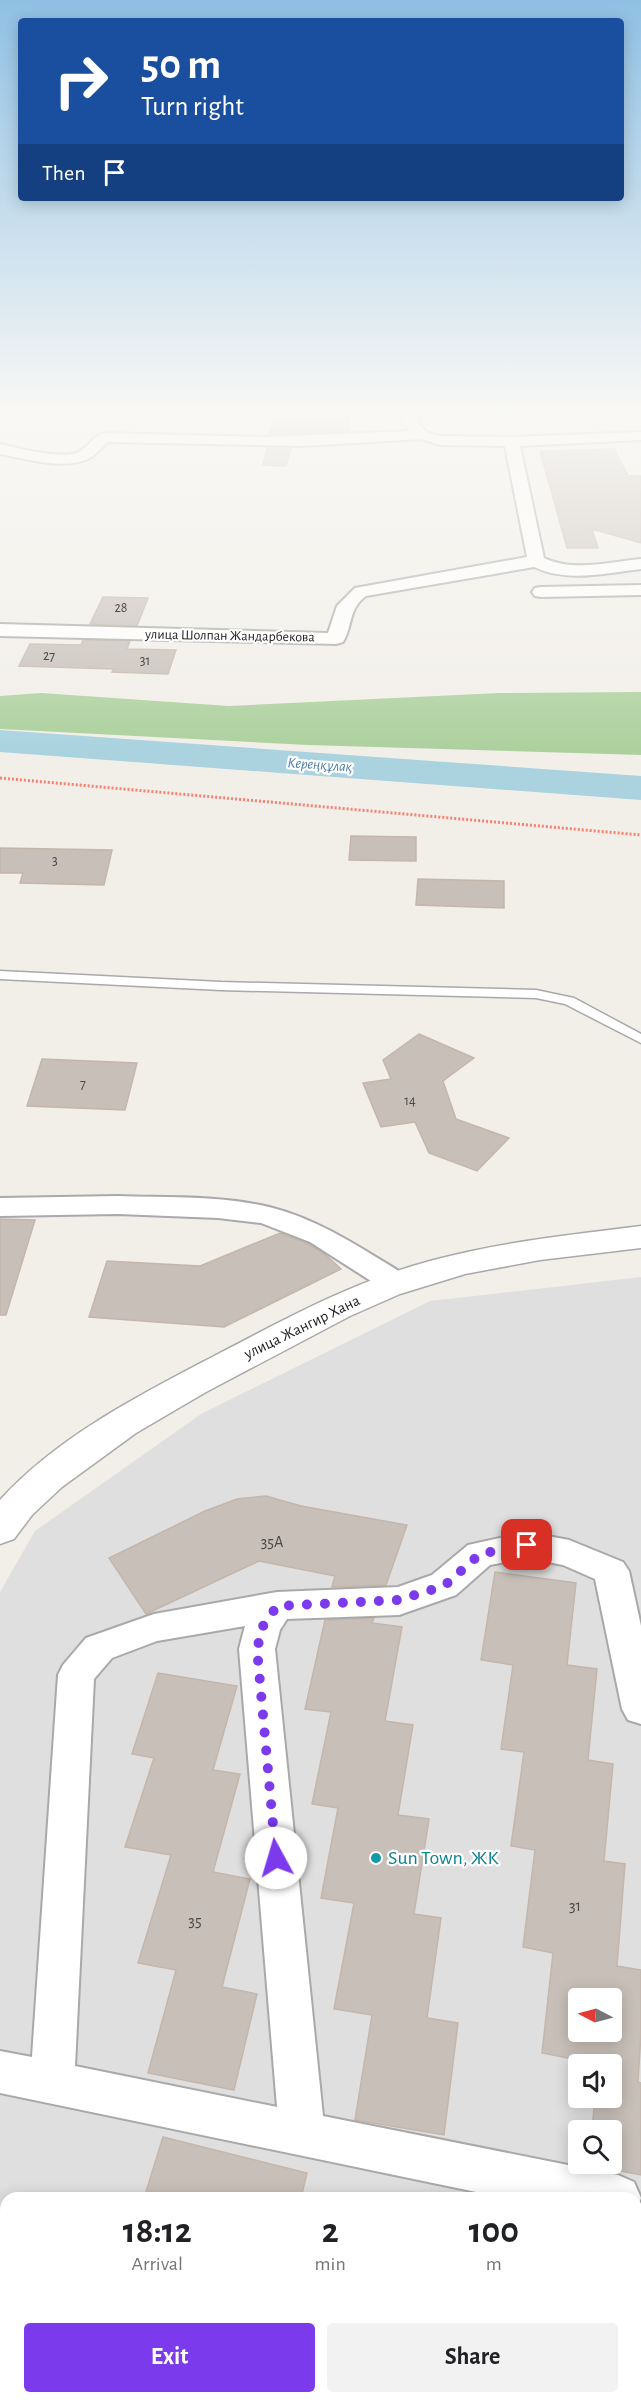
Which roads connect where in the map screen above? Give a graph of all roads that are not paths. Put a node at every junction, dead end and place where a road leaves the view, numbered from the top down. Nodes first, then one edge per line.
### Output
1 (529, 525) edge
2 (536, 561) junction
3 (641, 564) edge
4 (641, 590) edge
5 (541, 592) dead end
6 (0, 630) edge
7 (0, 975) edge
8 (641, 1039) edge
9 (0, 1207) edge
10 (641, 1237) edge
11 (396, 1284) junction
12 (3, 1524) edge
13 (277, 1606) junction
14 (641, 1709) edge
15 (0, 2072) edge
16 (52, 2083) junction
17 (302, 2134) junction
18 (588, 2192) edge

1 - 2 street
2 - 3 street, улица Шолпан Жандарбекова
2 - 6 street, улица Шолпан Жандарбекова
4 - 5 street
7 - 8 lane
9 - 11 street
10 - 11 street, улица Жангир Хана
11 - 12 street, улица Жангир Хана
13 - 14 street
13 - 16 street
13 - 17 street
15 - 16 street
16 - 17 street
17 - 18 street

